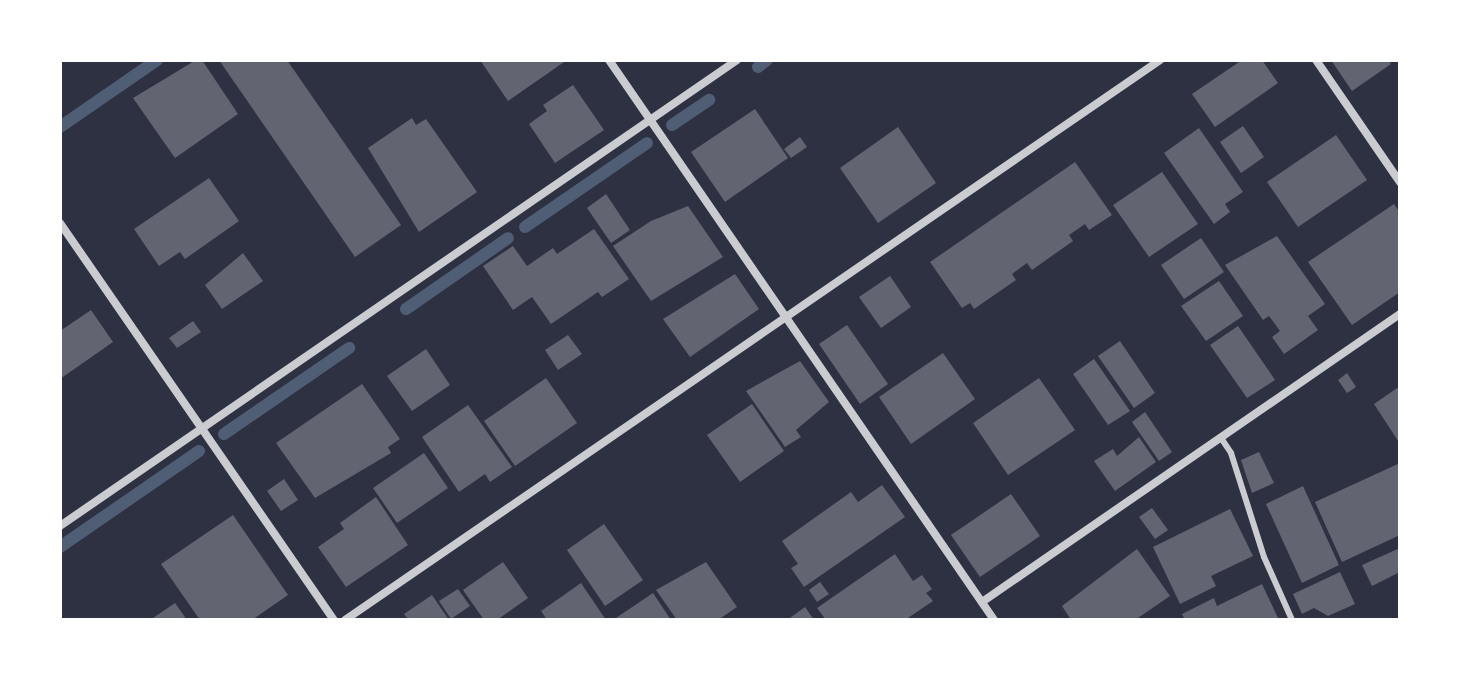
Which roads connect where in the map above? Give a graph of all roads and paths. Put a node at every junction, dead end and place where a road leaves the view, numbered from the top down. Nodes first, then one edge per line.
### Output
1 (609, 60) edge
2 (737, 60) edge
3 (1160, 60) edge
4 (1316, 60) edge
5 (650, 120) junction
6 (1400, 182) edge
7 (60, 223) edge
8 (1400, 314) edge
9 (786, 317) junction
10 (202, 428) junction
11 (1221, 438) junction
12 (60, 526) edge
13 (982, 602) junction
14 (334, 620) edge
15 (345, 620) edge
16 (994, 620) edge
17 (1292, 620) edge

1 - 5 street
2 - 5 street
3 - 9 street
4 - 6 street
5 - 9 street
5 - 10 street
7 - 10 street
8 - 11 street
9 - 13 street
9 - 15 street
10 - 12 street
10 - 14 street
11 - 13 street
11 - 17 lane
13 - 16 street

